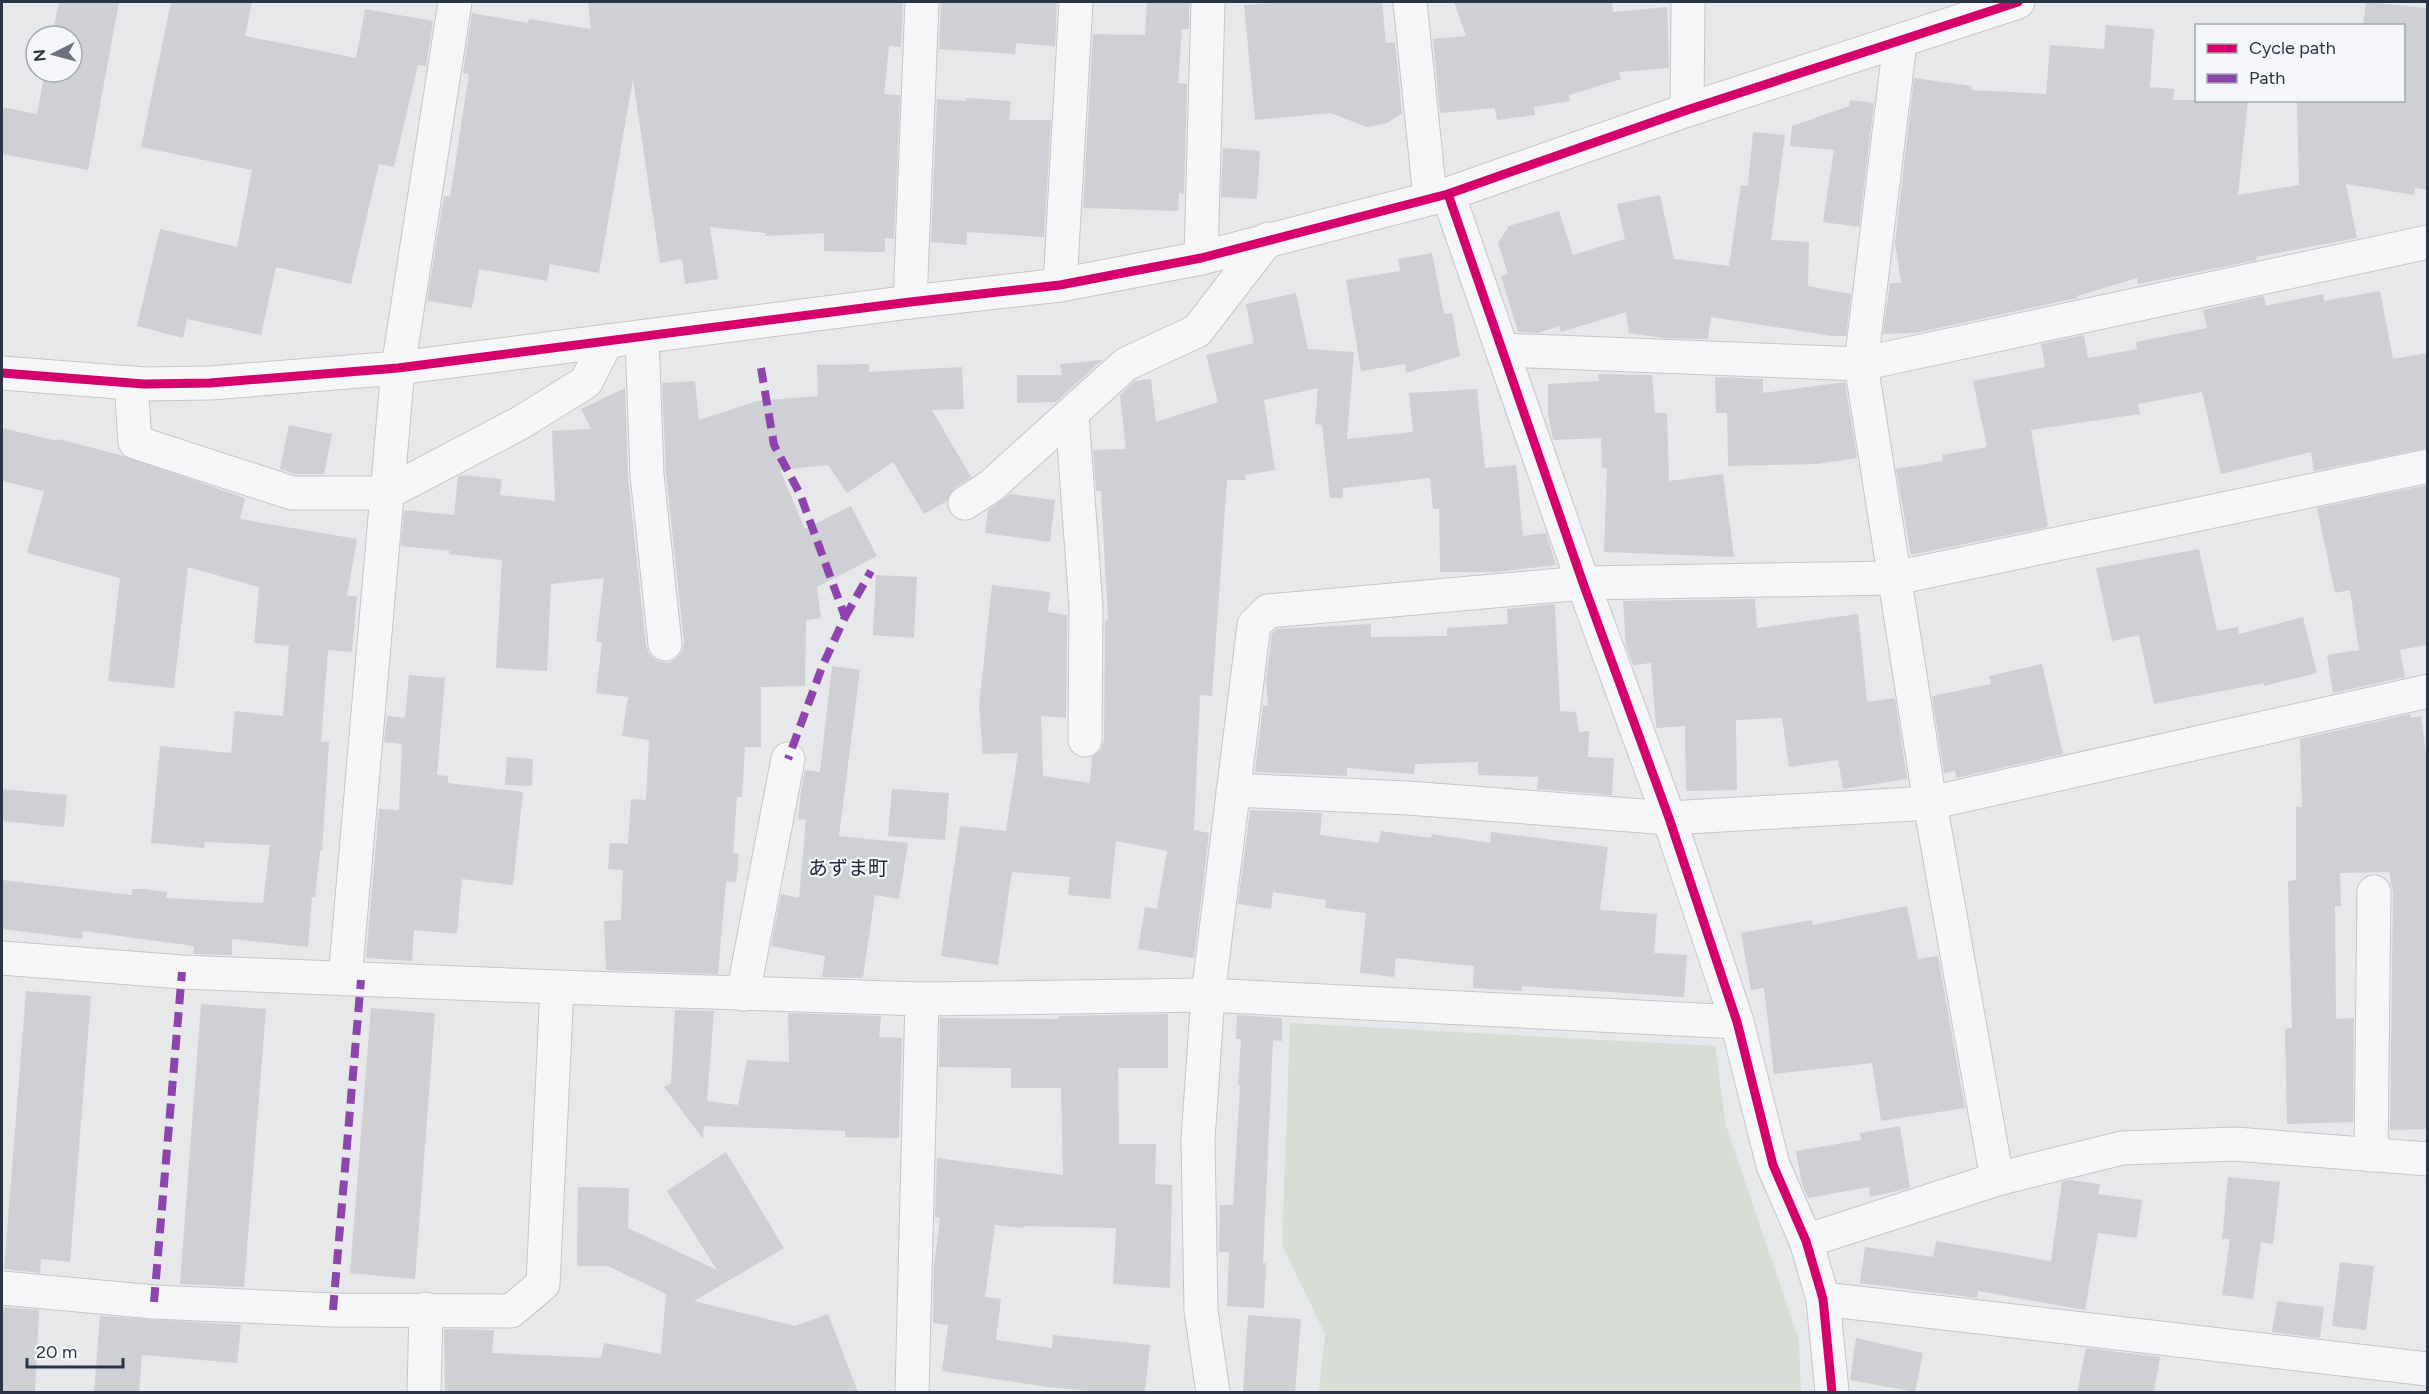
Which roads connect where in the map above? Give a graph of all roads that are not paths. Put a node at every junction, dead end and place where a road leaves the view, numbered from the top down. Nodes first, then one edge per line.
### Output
1 (455, 2) edge
2 (922, 2) edge
3 (1076, 2) edge
4 (1208, 2) edge
5 (1410, 2) edge
6 (1688, 2) edge
7 (2018, 2) edge
8 (1900, 42) junction
9 (1687, 110) junction
10 (1439, 196) junction
11 (1268, 239) junction
12 (2427, 242) edge
13 (1201, 258) junction
14 (1060, 285) junction
15 (910, 302) junction
16 (642, 337) junction
17 (607, 341) junction
18 (1502, 350) junction
19 (1861, 364) junction
20 (398, 368) junction
21 (2, 373) edge
22 (131, 383) junction
23 (1072, 415) junction
24 (2427, 466) edge
25 (387, 493) junction
26 (965, 503) dead end
27 (1895, 578) junction
28 (1583, 583) junction
29 (665, 644) dead end
30 (2427, 692) edge
31 (1086, 740) dead end
32 (788, 759) dead end
33 (1233, 790) junction
34 (1930, 803) junction
35 (1669, 818) junction
36 (2374, 892) dead end
37 (2, 958) edge
38 (345, 979) junction
39 (557, 987) junction
40 (743, 994) junction
41 (1208, 995) junction
42 (922, 999) junction
43 (1737, 1022) junction
44 (2371, 1155) junction
45 (2427, 1159) edge
46 (1997, 1179) junction
47 (1806, 1241) junction
48 (2, 1288) edge
49 (1823, 1299) junction
50 (426, 1310) junction
51 (2427, 1369) edge
52 (424, 1392) edge
53 (912, 1392) edge
54 (1213, 1392) edge
55 (1832, 1392) edge

1 - 20 street
2 - 15 street
3 - 14 street
4 - 13 street
5 - 10 street
6 - 9 street
7 - 8 street
8 - 9 street
8 - 19 street
9 - 10 street
10 - 11 street
10 - 18 street
11 - 13 street
11 - 23 street
12 - 19 street
13 - 14 street
14 - 15 street
15 - 16 street
16 - 17 street
16 - 29 street
17 - 20 street
17 - 25 street
18 - 19 street
18 - 28 street
19 - 27 street
20 - 22 street
20 - 25 street
21 - 22 street
22 - 25 street
23 - 26 street
23 - 31 street
24 - 27 street
25 - 38 street
27 - 28 street
27 - 34 street
28 - 33 street
28 - 35 street
30 - 34 street
32 - 40 street
33 - 35 street
33 - 41 street
34 - 35 street
34 - 46 street
35 - 43 street
36 - 44 street
37 - 38 street
38 - 39 street
39 - 40 street
39 - 50 street
40 - 42 street
41 - 42 street
41 - 43 street
41 - 54 street
42 - 53 street
43 - 47 street
44 - 45 street
44 - 46 street
46 - 47 street
47 - 49 street
48 - 50 street
49 - 51 street
49 - 55 street
50 - 52 street

